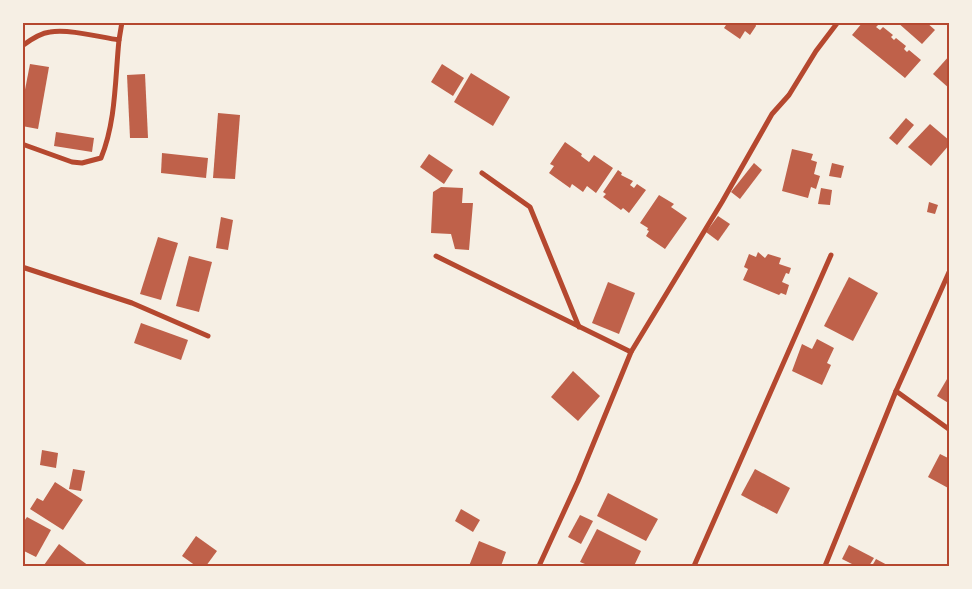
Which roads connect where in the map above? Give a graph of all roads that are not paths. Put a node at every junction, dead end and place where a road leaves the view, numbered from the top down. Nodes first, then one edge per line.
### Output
1 (122, 22) edge
2 (838, 22) edge
3 (119, 40) junction
4 (22, 46) edge
5 (22, 144) edge
6 (482, 172) dead end
7 (436, 256) dead end
8 (831, 256) dead end
9 (22, 268) edge
10 (950, 270) edge
11 (579, 327) junction
12 (208, 336) dead end
13 (631, 352) junction
14 (896, 391) junction
15 (950, 430) edge
16 (539, 566) edge
17 (694, 566) edge
18 (826, 566) edge

1 - 3 street
2 - 13 street
3 - 4 street
3 - 5 street
6 - 11 street
7 - 11 street
8 - 17 street
9 - 12 street
10 - 14 street
11 - 13 street
13 - 16 street
14 - 15 street
14 - 18 street

